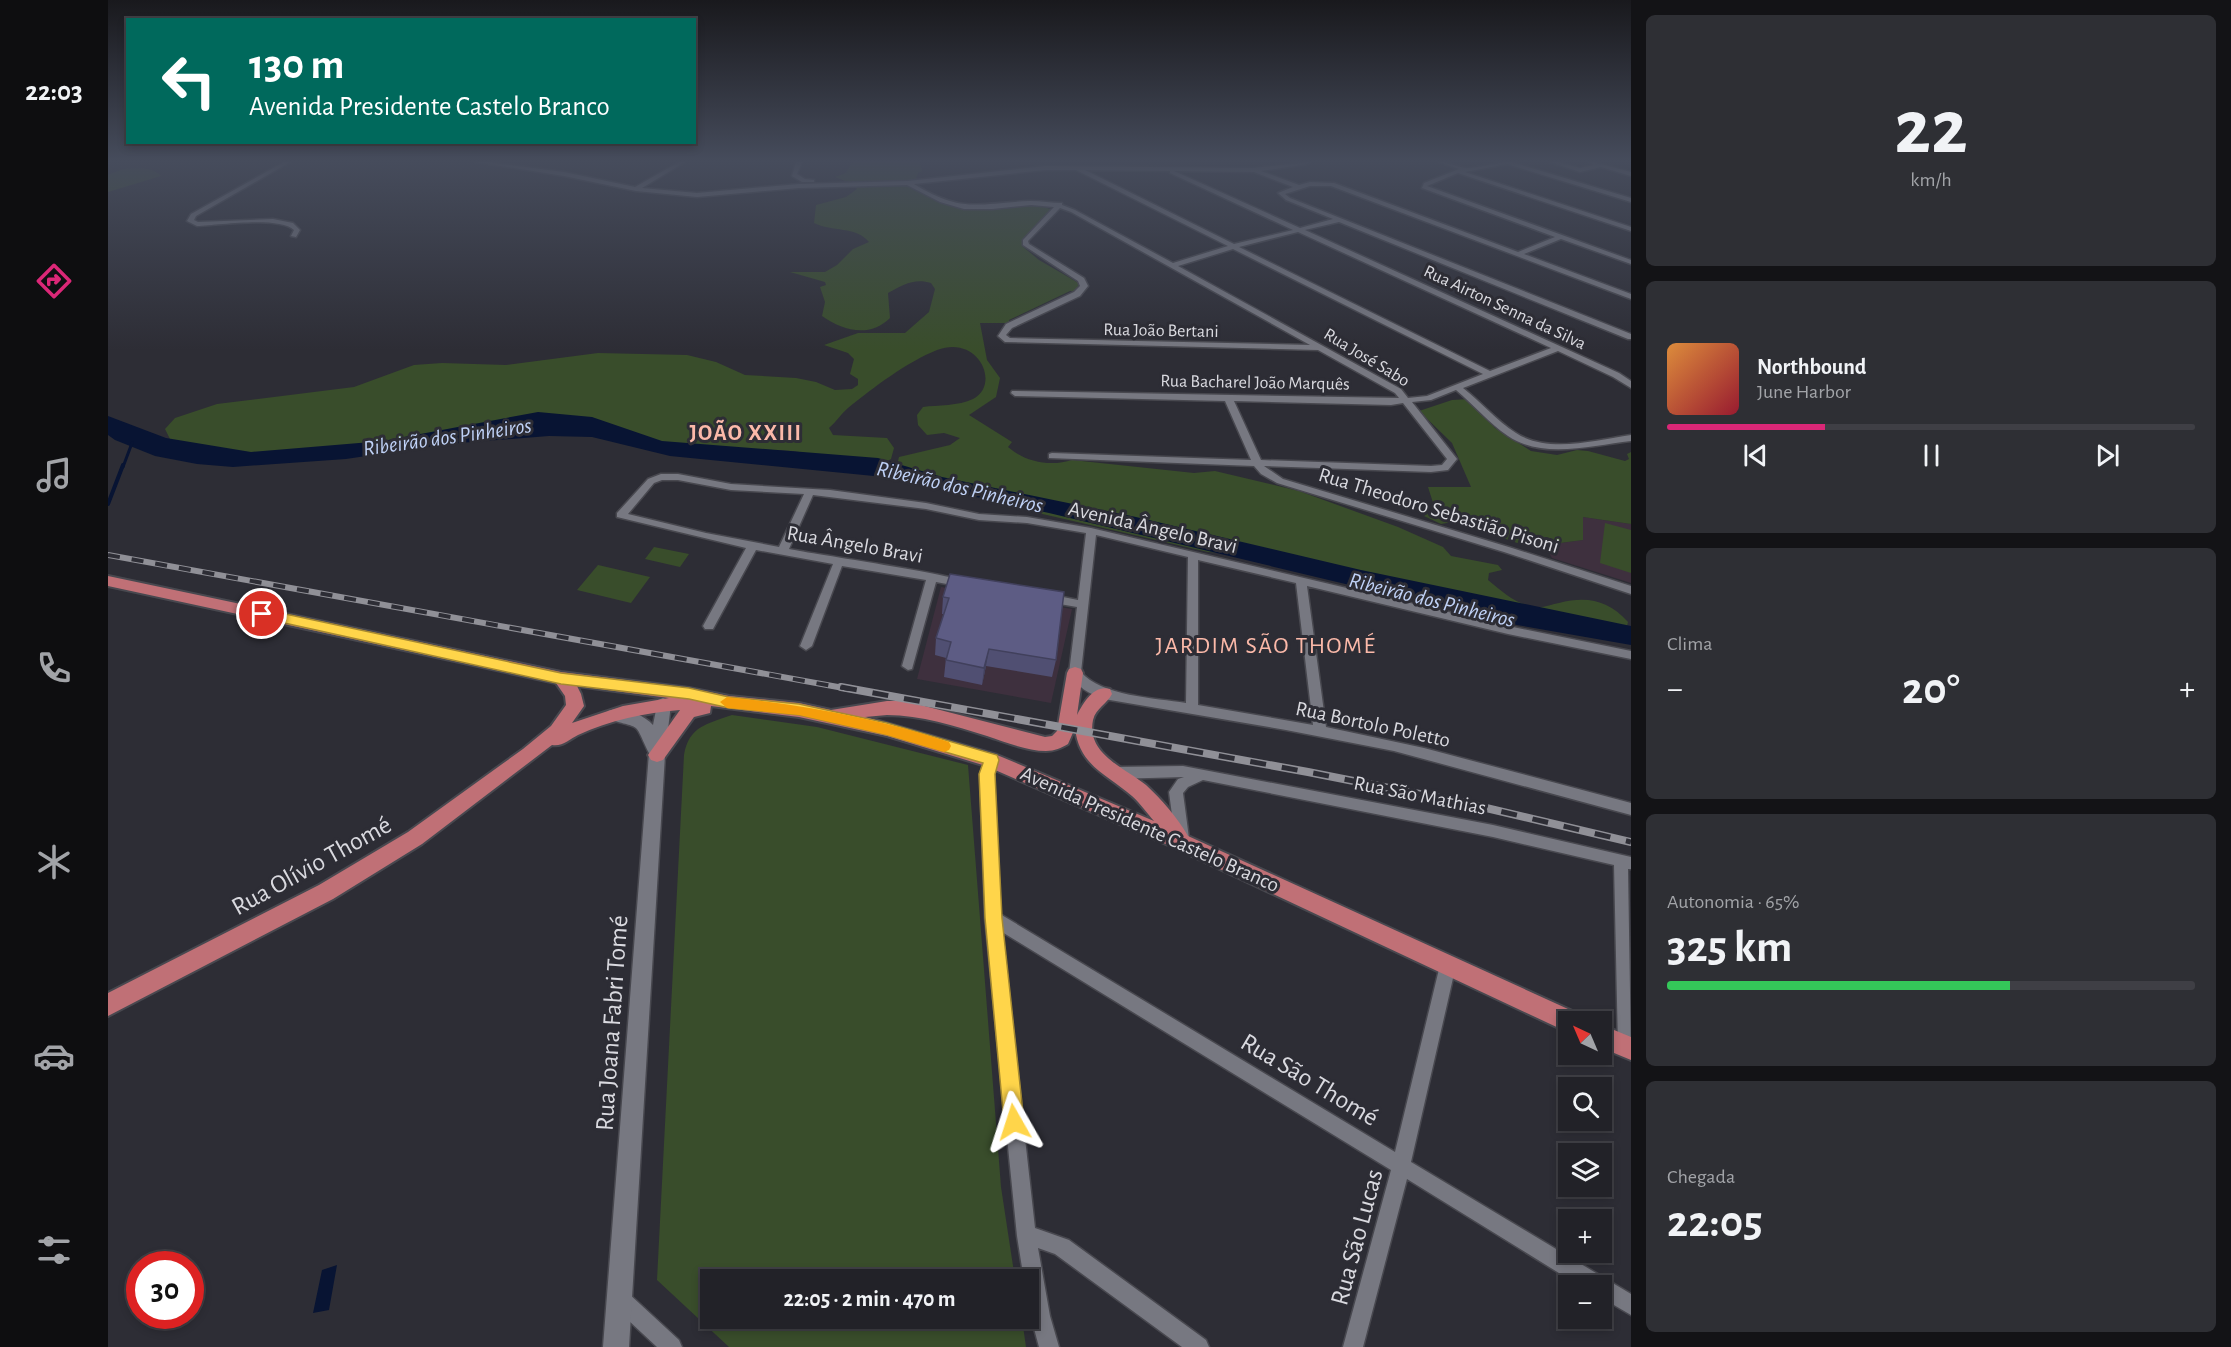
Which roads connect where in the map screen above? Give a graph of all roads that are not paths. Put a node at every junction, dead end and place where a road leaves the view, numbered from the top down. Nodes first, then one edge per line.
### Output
1 (292, 225) edge
2 (1040, 225) edge
3 (1097, 225) edge
4 (1192, 225) edge
5 (1286, 225) edge
6 (1319, 225) edge
7 (1351, 225) edge
8 (1441, 225) edge
9 (1527, 225) edge
10 (1297, 230) junction
11 (294, 236) dead end
12 (1561, 237) junction
13 (1235, 246) junction
14 (1518, 254) junction
15 (1631, 262) edge
16 (1171, 266) junction
17 (1631, 297) edge
18 (1629, 334) edge
19 (1320, 348) junction
20 (1557, 349) junction
21 (1491, 375) junction
22 (1631, 385) edge
23 (1458, 388) junction
24 (1015, 393) dead end
25 (1228, 398) junction
26 (1407, 400) junction
27 (1631, 438) edge
28 (1052, 456) dead end
29 (1258, 465) junction
30 (810, 492) junction
31 (621, 515) joint
32 (1091, 531) junction
33 (752, 547) junction
34 (782, 552) junction
35 (1192, 555) junction
36 (839, 561) junction
37 (932, 577) junction
38 (1301, 580) junction
39 (108, 581) edge
40 (977, 585) edge
41 (1614, 585) junction
42 (1631, 590) edge
43 (1034, 596) edge
44 (1631, 598) edge
45 (1084, 605) junction
46 (709, 626) dead end
47 (806, 646) dead end
48 (1631, 655) edge
49 (908, 666) dead end
50 (1075, 674) junction
51 (561, 678) junction
52 (689, 694) junction
53 (1104, 694) junction
54 (729, 703) junction
55 (663, 704) junction
56 (1192, 708) junction
57 (614, 715) junction
58 (823, 715) junction
59 (1320, 731) junction
60 (529, 754) junction
61 (657, 755) junction
62 (991, 760) junction
63 (1113, 773) junction
64 (1200, 775) junction
65 (1631, 809) edge
66 (1182, 842) junction
67 (1626, 861) edge
68 (993, 918) junction
69 (1448, 965) junction
70 (108, 1005) edge
71 (1558, 1016) edge
72 (1612, 1041) edge
73 (1628, 1048) edge
74 (1401, 1166) junction
75 (1026, 1236) junction
76 (1583, 1275) edge
77 (1612, 1293) edge
78 (619, 1298) junction
79 (1631, 1305) edge
80 (616, 1347) edge
81 (672, 1347) edge
82 (1049, 1347) edge
83 (1199, 1347) edge
84 (1353, 1347) edge

1 - 11 street
2 - 19 street, Rua João Bertani
3 - 16 street, Rua José Sabo
4 - 13 street
5 - 10 street, Rua Airton Senna da Silva
6 - 10 street
7 - 18 street
8 - 14 street
9 - 12 street
10 - 13 street
10 - 20 street, Rua Airton Senna da Silva
12 - 14 street
12 - 15 street
13 - 16 street
13 - 21 street
14 - 17 street
16 - 19 street, Rua José Sabo
19 - 26 street, Rua José Sabo
20 - 21 street, Rua Bacharel João Marquês
20 - 22 street, Rua Airton Senna da Silva
21 - 23 street, Rua Bacharel João Marquês
23 - 26 street, Rua Bacharel João Marquês
23 - 27 street
24 - 25 street, Rua Bacharel João Marquês
25 - 26 street, Rua Bacharel João Marquês
25 - 29 street
26 - 29 street, Rua José Sabo
28 - 29 street, Rua José Sabo
29 - 41 street, Rua Theodoro Sebastião Pisoni
30 - 31 street, Avenida Ângelo Bravi
30 - 32 street, Avenida Ângelo Bravi
30 - 34 street
31 - 33 street, Rua Ângelo Bravi
32 - 35 street, Avenida Ângelo Bravi
32 - 45 street
33 - 34 street, Rua Ângelo Bravi
33 - 46 street
34 - 36 street, Rua Ângelo Bravi
35 - 38 street, Avenida Ângelo Bravi
35 - 56 street
36 - 37 street, Rua Ângelo Bravi
36 - 47 street
37 - 40 street, Rua Ângelo Bravi
37 - 49 street
38 - 48 street, Avenida Ângelo Bravi
38 - 59 street
39 - 51 main road, Avenida Presidente Castelo Branco
41 - 42 street, Rua Theodoro Sebastião Pisoni
41 - 44 street, Rua Theodoro Sebastião Pisoni
43 - 45 street
45 - 50 street
50 - 53 street
50 - 58 main road
51 - 52 main road, Avenida Presidente Castelo Branco
51 - 60 main road
52 - 54 main road, Avenida Presidente Castelo Branco
52 - 55 main road
53 - 56 street, Rua Bortolo Poletto
53 - 63 main road
54 - 55 main road
54 - 58 main road, Avenida Presidente Castelo Branco
54 - 61 main road
55 - 57 main road
55 - 61 street, Rua Joana Fabri Tomé
56 - 59 street, Rua Bortolo Poletto
57 - 60 main road
57 - 61 street
58 - 62 main road, Avenida Presidente Castelo Branco
59 - 65 street, Rua Bortolo Poletto
60 - 70 main road, Rua Olívio Thomé
61 - 78 street, Rua Joana Fabri Tomé
62 - 66 main road, Avenida Presidente Castelo Branco
62 - 68 street
63 - 64 street, Rua São Mathias
63 - 66 main road
64 - 66 street
64 - 67 street, Rua São Mathias
66 - 69 main road, Avenida Presidente Castelo Branco
67 - 73 street
68 - 74 street, Rua São Thomé
68 - 75 street
69 - 71 main road, Avenida Presidente Castelo Branco
69 - 74 street, Rua São Lucas
72 - 73 main road
74 - 76 street, Rua São Thomé
74 - 84 street, Rua São Lucas
75 - 82 street
75 - 83 street
77 - 79 street, Rua São Thomé
78 - 80 street, Rua Joana Fabri Tomé
78 - 81 street

